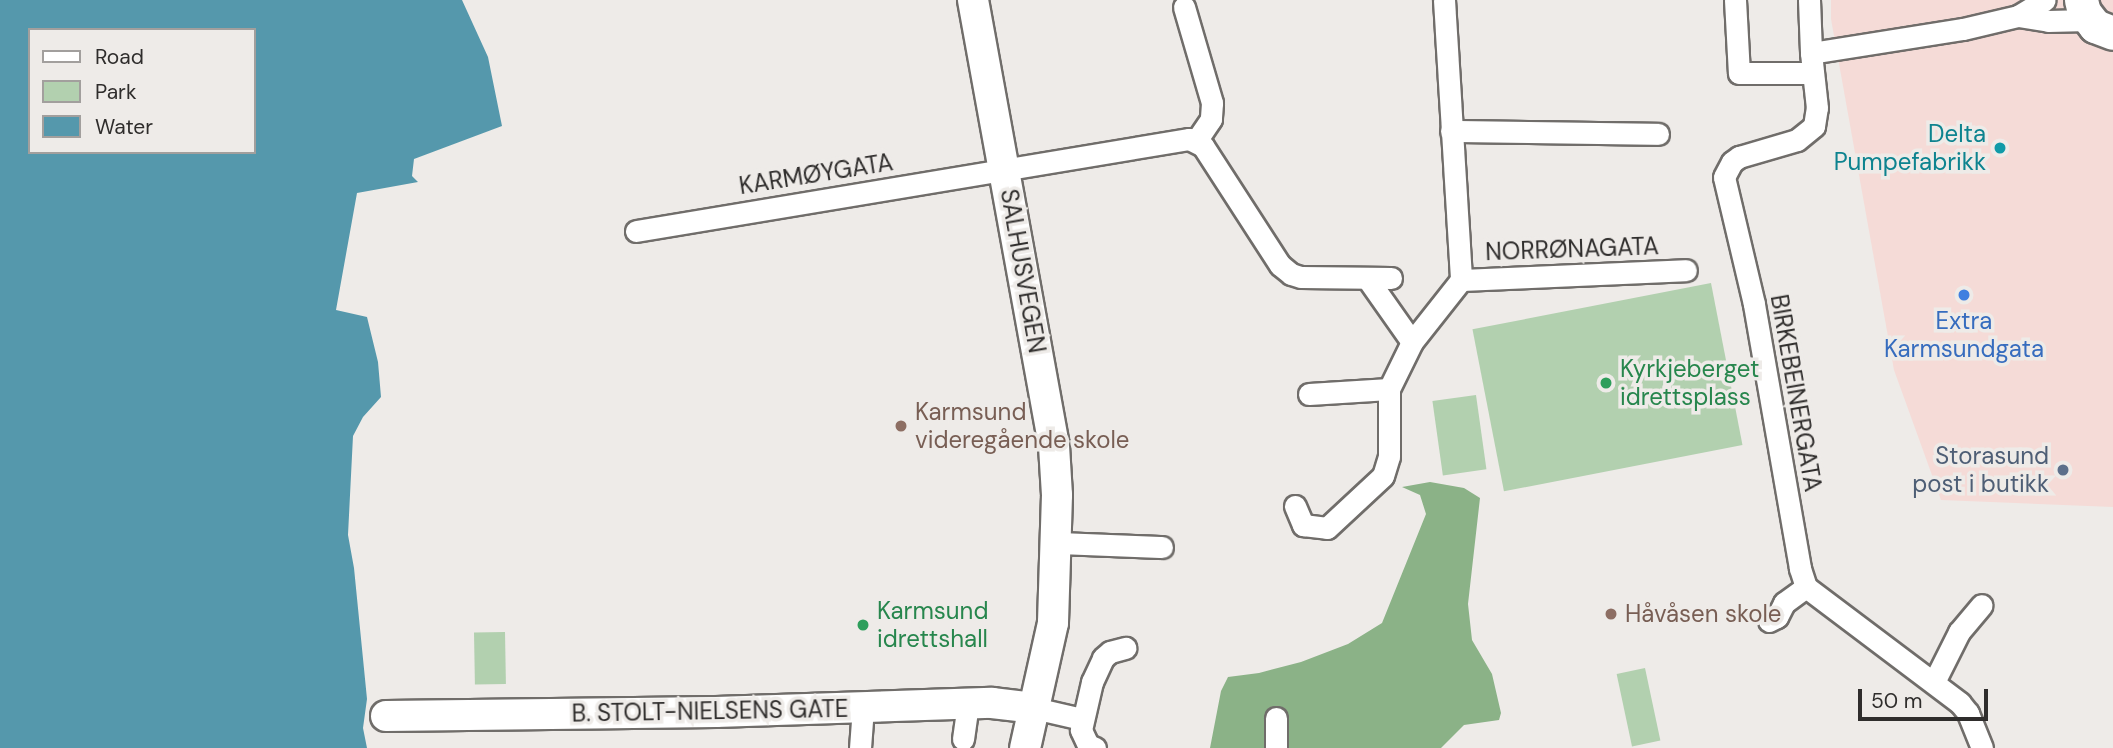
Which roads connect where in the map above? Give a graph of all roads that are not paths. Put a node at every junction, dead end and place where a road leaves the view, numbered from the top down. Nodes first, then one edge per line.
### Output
1 (973, 0) edge
2 (1444, 0) edge
3 (1735, 0) edge
4 (1809, 0) edge
5 (2045, 0) edge
6 (1184, 7) dead end
7 (2018, 16) junction
8 (2099, 28) edge
9 (1812, 63) junction
10 (1451, 131) junction
11 (1658, 134) dead end
12 (1197, 140) junction
13 (1005, 170) junction
14 (636, 231) dead end
15 (1686, 270) dead end
16 (1367, 278) junction
17 (1391, 278) dead end
18 (1461, 280) junction
19 (1412, 342) junction
20 (1389, 389) junction
21 (1308, 394) dead end
22 (1295, 506) dead end
23 (1057, 543) junction
24 (1162, 547) dead end
25 (1806, 587) junction
26 (1982, 605) dead end
27 (1769, 621) dead end
28 (1125, 648) dead end
29 (1934, 682) junction
30 (968, 704) junction
31 (863, 707) junction
32 (1034, 708) junction
33 (386, 716) dead end
34 (1276, 718) dead end
35 (1082, 719) junction
36 (962, 739) dead end
37 (860, 748) edge
38 (1025, 748) edge
39 (1095, 748) edge
40 (1276, 748) edge
41 (1982, 748) edge

1 - 13 main road, SALHUSVEGEN
2 - 10 street, NORRØNAGATA
3 - 9 street
4 - 9 street
5 - 7 street
6 - 12 street
7 - 8 street
7 - 9 street
9 - 25 street, BIRKEBEINERGATA
10 - 11 street
10 - 18 street, NORRØNAGATA
12 - 13 street, KARMØYGATA
12 - 16 street
13 - 14 street, KARMØYGATA
13 - 23 main road, SALHUSVEGEN
15 - 18 street, NORRØNAGATA
16 - 17 street
16 - 19 street
18 - 19 street, NORRØNAGATA
19 - 20 street, NORRØNAGATA
20 - 21 street
20 - 22 street, NORRØNAGATA
23 - 24 street
23 - 32 main road, SALHUSVEGEN
25 - 27 street
25 - 29 street
26 - 29 street
28 - 35 street
29 - 41 street
30 - 31 main road, B. STOLT-NIELSENS GATE
30 - 32 main road, B. STOLT-NIELSENS GATE
30 - 36 street
31 - 33 main road, B. STOLT-NIELSENS GATE
31 - 37 street
32 - 35 street
32 - 38 main road, SALHUSVEGEN
34 - 40 street
35 - 39 street

